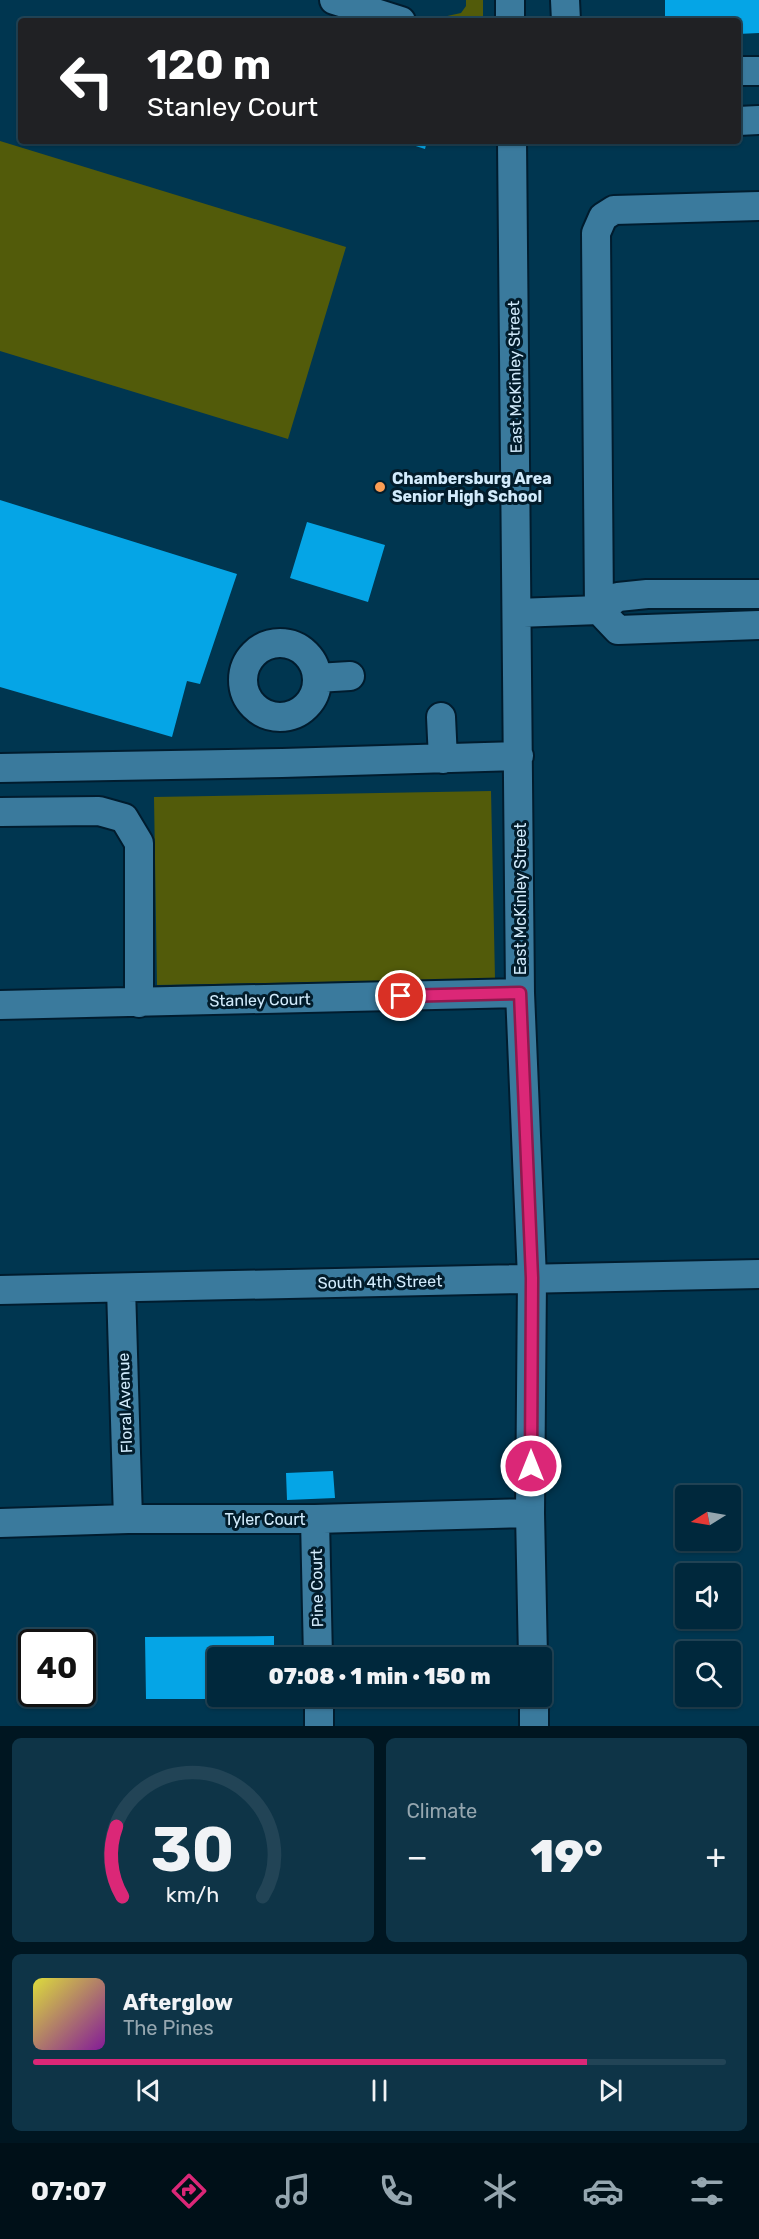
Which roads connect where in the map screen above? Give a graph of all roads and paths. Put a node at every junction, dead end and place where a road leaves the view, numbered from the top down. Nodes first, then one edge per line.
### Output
1 (334, 0) edge
2 (510, 0) edge
3 (565, 0) edge
4 (391, 18) edge
5 (510, 18) edge
6 (566, 18) edge
7 (741, 71) edge
8 (759, 71) edge
9 (759, 120) edge
10 (741, 121) edge
11 (512, 144) edge
12 (759, 206) edge
13 (759, 594) edge
14 (599, 610) junction
15 (518, 613) junction
16 (759, 625) edge
17 (350, 676) dead end
18 (317, 678) junction
19 (280, 717) junction
20 (441, 717) dead end
21 (519, 756) junction
22 (443, 759) junction
23 (282, 763) junction
24 (0, 768) edge
25 (0, 812) edge
26 (520, 993) junction
27 (139, 1003) junction
28 (0, 1005) edge
29 (759, 1274) edge
30 (532, 1278) junction
31 (121, 1288) junction
32 (0, 1290) edge
33 (530, 1514) junction
34 (128, 1519) junction
35 (315, 1519) junction
36 (0, 1523) edge
37 (318, 1647) edge
38 (533, 1647) edge
39 (319, 1707) edge
40 (534, 1707) edge
41 (319, 1726) edge
42 (534, 1726) edge

1 - 4 street
2 - 5 street
3 - 6 street
7 - 8 street
9 - 10 street
11 - 15 street, East McKinley Street
12 - 14 street
13 - 14 street
14 - 15 street
14 - 16 street
15 - 21 street, East McKinley Street
17 - 18 street
18 - 19 street
18 - 19 street
19 - 23 street
20 - 22 street
21 - 22 street
21 - 26 street, East McKinley Street
22 - 23 street
23 - 24 street
25 - 27 street
26 - 27 street, Stanley Court
26 - 30 street, East McKinley Street
27 - 28 street, Stanley Court
29 - 30 street, South 4th Street
30 - 31 street, South 4th Street
30 - 33 street, East McKinley Street
31 - 32 street, South 4th Street
31 - 34 street, Floral Avenue
33 - 35 street, Tyler Court
33 - 38 street, East McKinley Street
34 - 35 street, Tyler Court
34 - 36 street, Tyler Court
35 - 37 street, Pine Court
39 - 41 street
40 - 42 street

